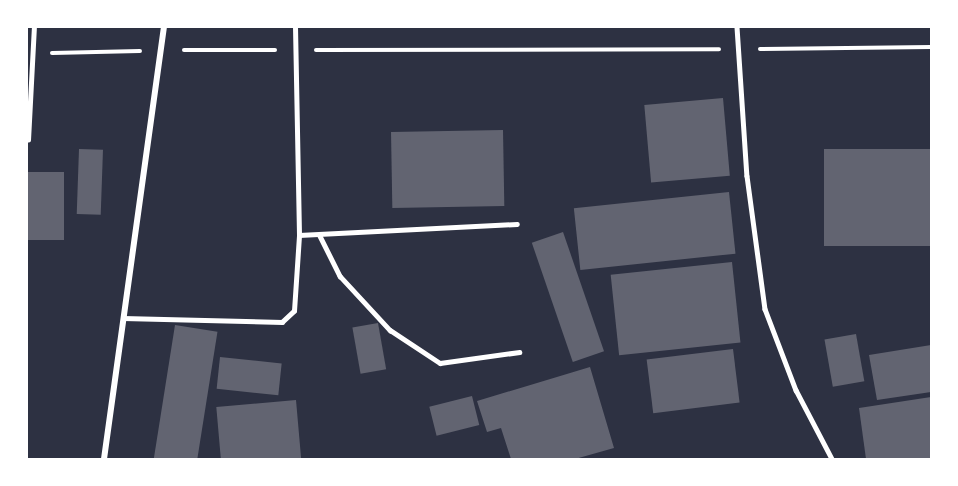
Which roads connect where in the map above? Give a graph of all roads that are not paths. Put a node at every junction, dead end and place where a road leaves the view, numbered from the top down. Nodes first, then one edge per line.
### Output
1 (34, 27) edge
2 (164, 27) edge
3 (295, 27) edge
4 (737, 27) edge
5 (28, 141) edge
6 (517, 224) dead end
7 (299, 235) junction
8 (320, 236) junction
9 (123, 318) junction
10 (519, 352) dead end
11 (104, 459) edge
12 (832, 459) edge

1 - 5 lane
2 - 9 street
3 - 7 lane
4 - 12 lane
6 - 8 lane
7 - 8 lane
7 - 9 lane
8 - 10 lane
9 - 11 street

